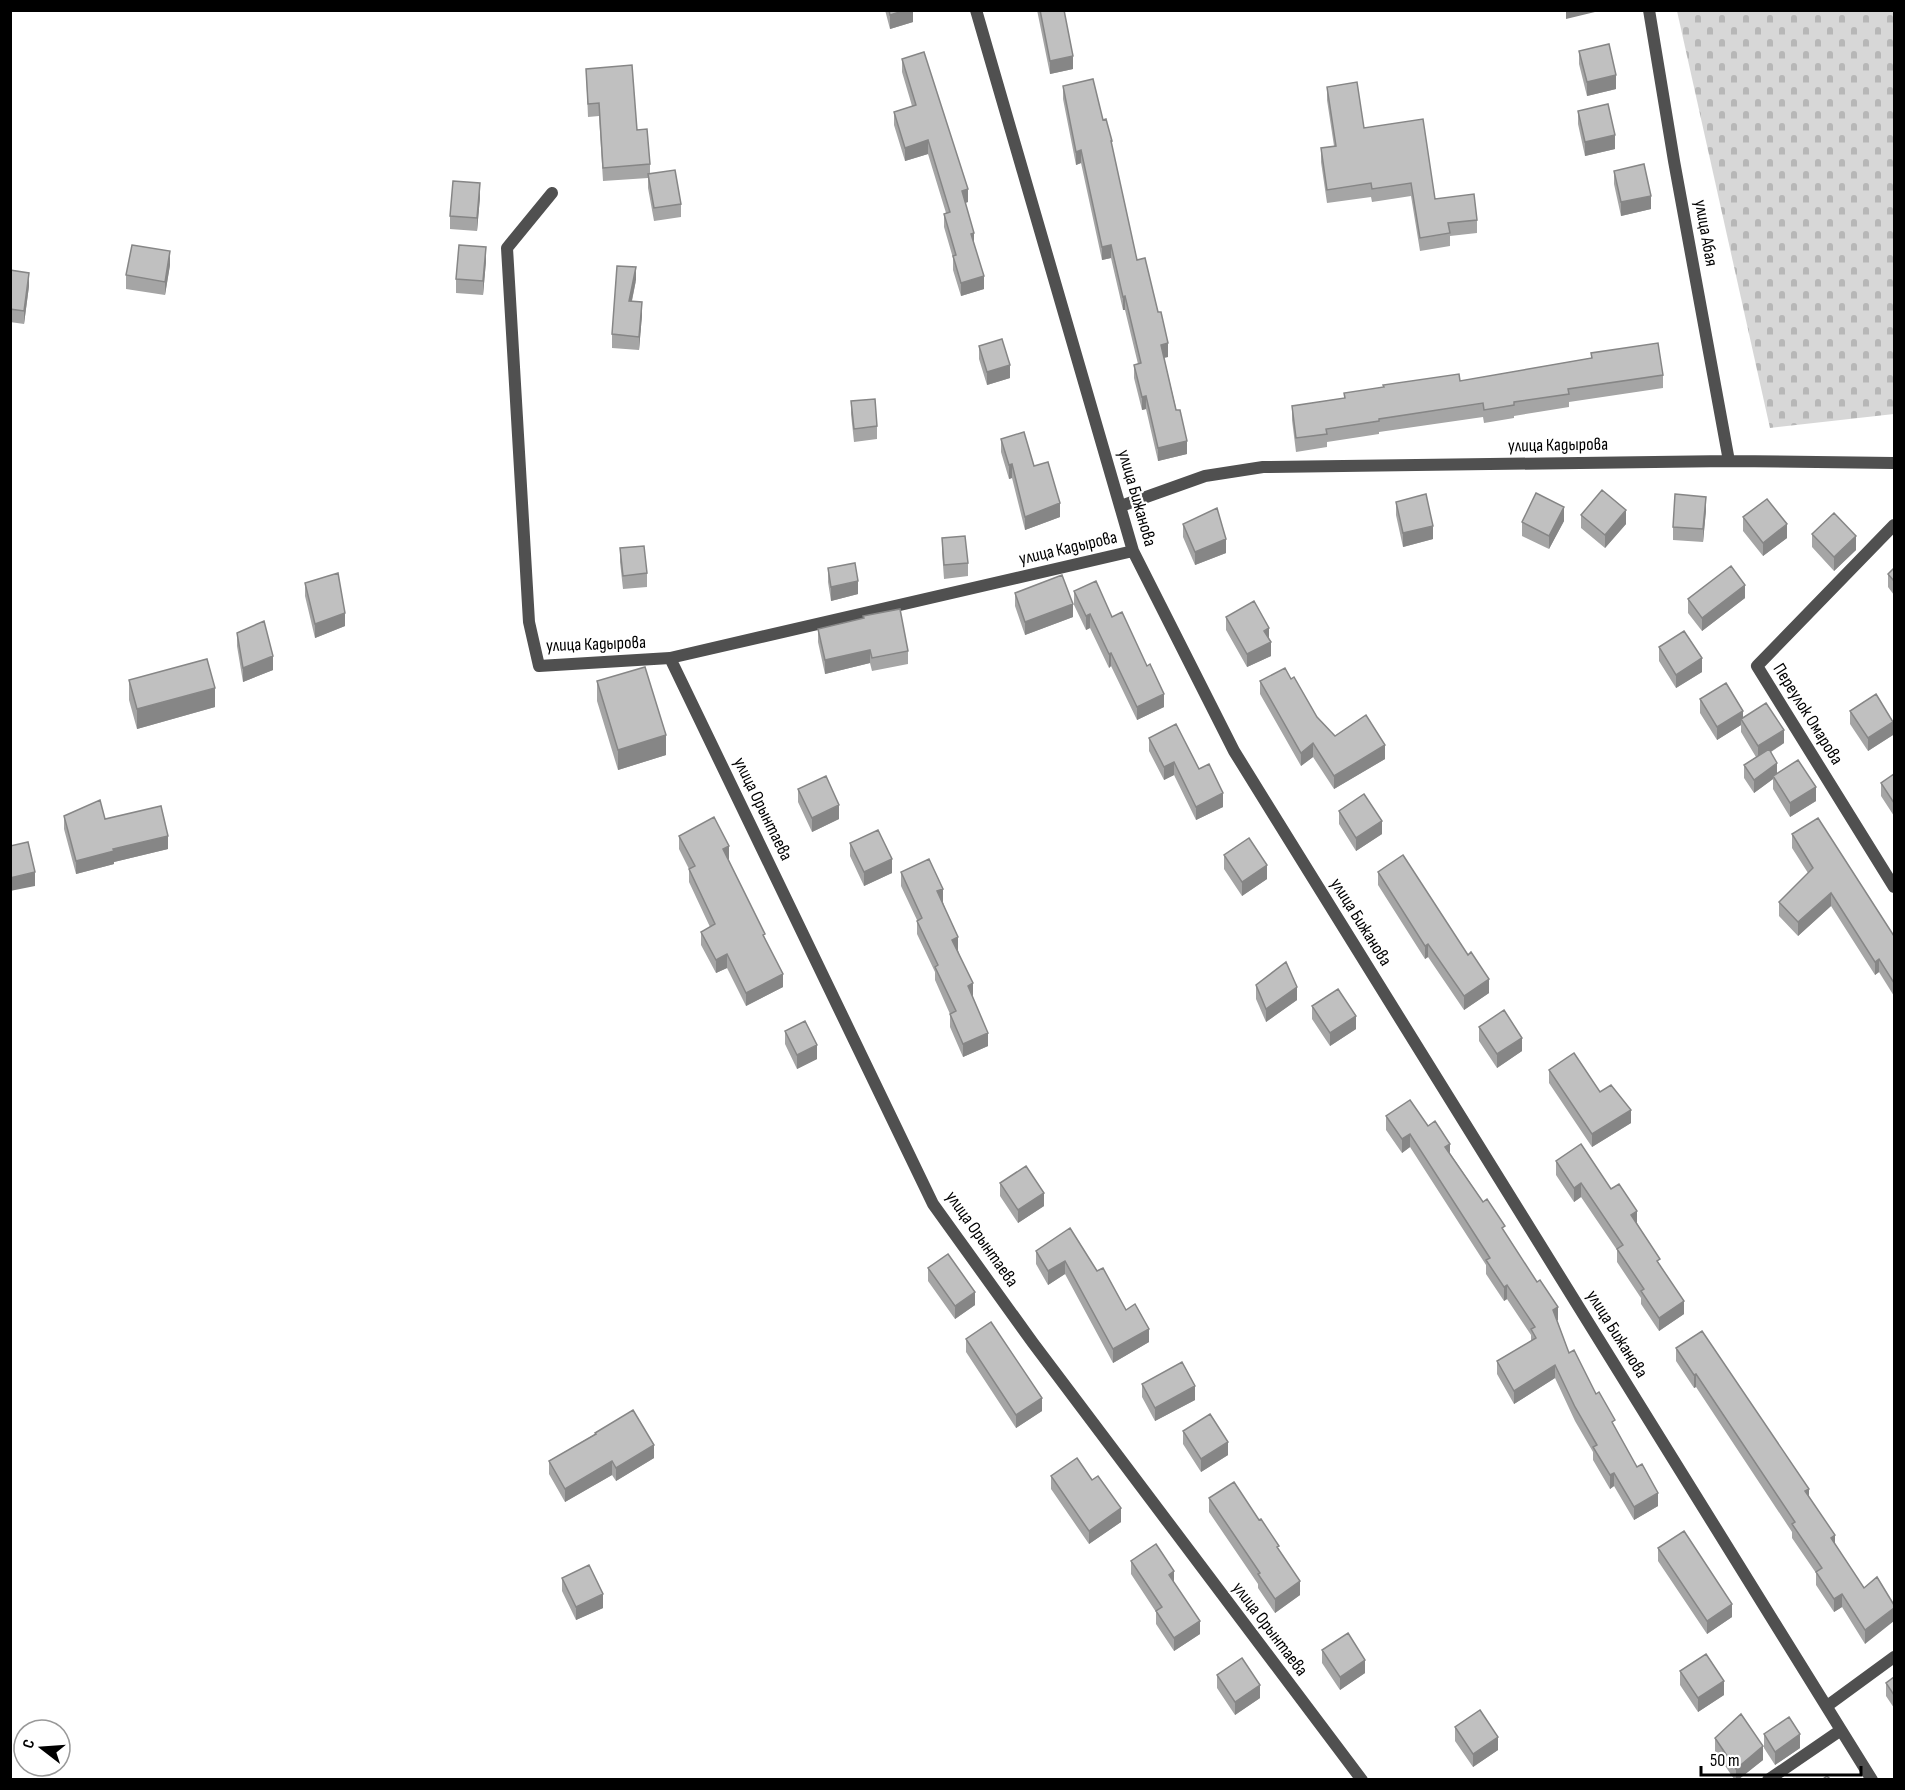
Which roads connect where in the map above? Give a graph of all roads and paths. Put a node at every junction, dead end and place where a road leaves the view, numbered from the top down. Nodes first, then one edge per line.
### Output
1 (976, 10) edge
2 (1649, 10) edge
3 (552, 193) dead end
4 (1729, 461) junction
5 (1894, 463) edge
6 (1121, 507) junction
7 (1894, 525) edge
8 (1133, 551) junction
9 (670, 658) junction
10 (1894, 887) edge
11 (1894, 1657) edge
12 (1827, 1706) junction
13 (1841, 1730) junction
14 (1362, 1779) edge
15 (1768, 1779) edge
16 (1872, 1779) edge

1 - 6 street, улица Бижанова
2 - 4 street, улица Абая
3 - 9 street, улица Кадырова
4 - 5 street, улица Кадырова
4 - 6 street, улица Кадырова
6 - 8 street, улица Бижанова
7 - 10 street, Переулок Омарова
8 - 9 street, улица Кадырова
8 - 12 street, улица Бижанова
9 - 14 street, улица Орынтаева
11 - 12 street
12 - 13 street, улица Бижанова
13 - 15 street
13 - 16 street, улица Бижанова

